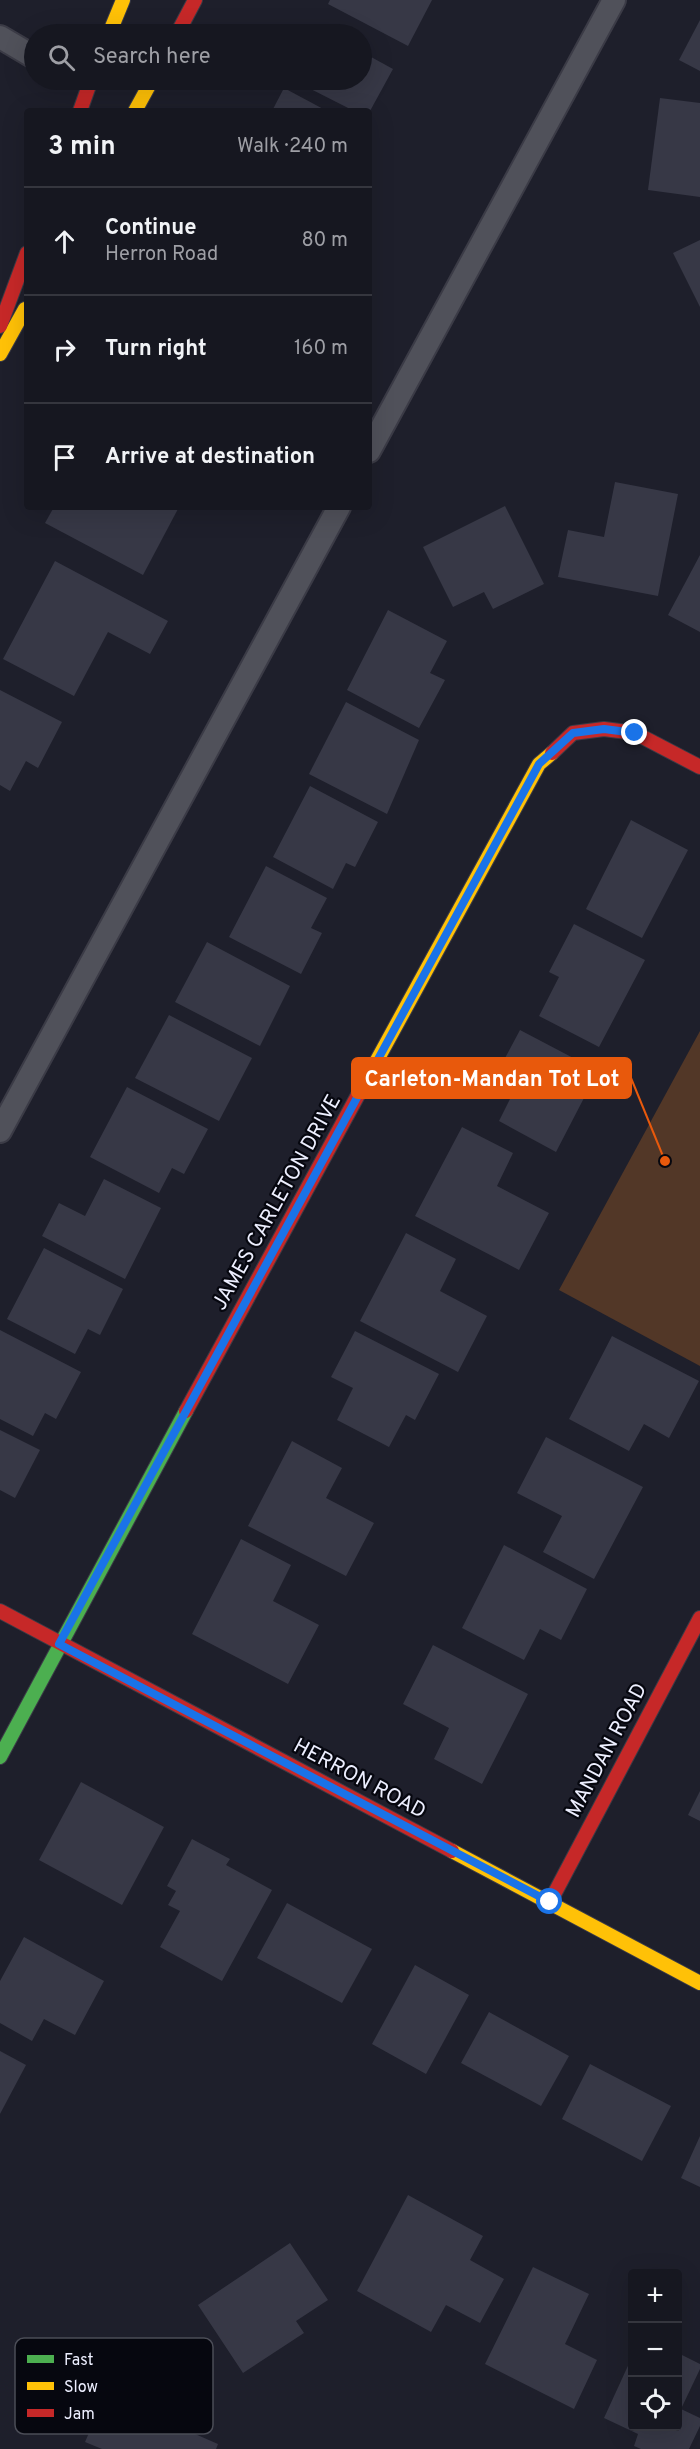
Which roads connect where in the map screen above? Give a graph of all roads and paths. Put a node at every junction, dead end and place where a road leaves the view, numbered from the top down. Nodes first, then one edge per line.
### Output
1 (123, 0) edge
2 (195, 0) edge
3 (614, 0) edge
4 (113, 24) edge
5 (182, 24) edge
6 (0, 37) edge
7 (24, 51) edge
8 (84, 90) edge
9 (147, 90) edge
10 (81, 108) edge
11 (137, 108) edge
12 (24, 261) edge
13 (24, 311) edge
14 (0, 326) edge
15 (0, 354) edge
16 (372, 445) edge
17 (337, 510) edge
18 (700, 767) edge
19 (0, 1131) edge
20 (0, 1611) edge
21 (700, 1618) edge
22 (59, 1644) junction
23 (0, 1757) edge
24 (550, 1902) junction
25 (700, 1983) edge

1 - 4 street
2 - 5 street
3 - 16 lane
6 - 7 lane
8 - 10 street
9 - 11 street
12 - 14 street
13 - 15 street
17 - 19 lane
18 - 22 street, JAMES CARLETON DRIVE
20 - 22 street, HERRON ROAD
21 - 24 street, MANDAN ROAD
22 - 23 street, JAMES CARLETON DRIVE
22 - 24 street, HERRON ROAD
24 - 25 street, HERRON ROAD

